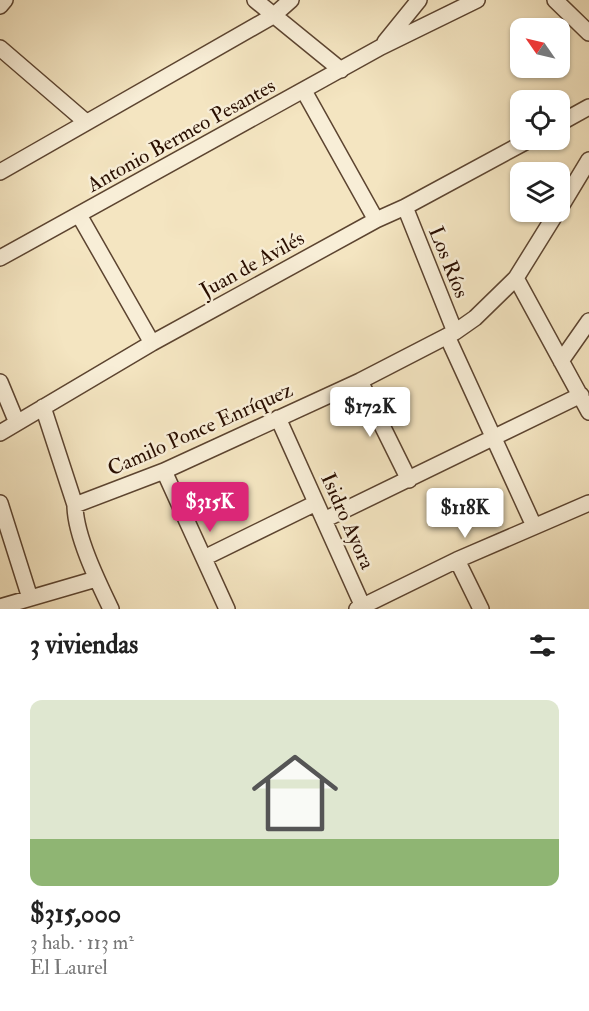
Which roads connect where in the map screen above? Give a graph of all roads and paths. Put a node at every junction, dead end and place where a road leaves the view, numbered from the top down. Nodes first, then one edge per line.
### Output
1 (5, 0) edge
2 (255, 0) edge
3 (291, 0) edge
4 (419, 0) edge
5 (477, 0) edge
6 (555, 0) edge
7 (0, 6) edge
8 (273, 16) junction
9 (589, 33) edge
10 (381, 47) junction
11 (0, 48) edge
12 (341, 70) junction
13 (304, 91) junction
14 (589, 107) edge
15 (570, 117) edge
16 (86, 122) junction
17 (510, 150) edge
18 (589, 160) edge
19 (0, 172) edge
20 (570, 191) edge
21 (405, 207) junction
22 (79, 215) junction
23 (376, 220) junction
24 (551, 222) edge
25 (0, 258) edge
26 (516, 278) junction
27 (589, 321) edge
28 (451, 334) junction
29 (152, 343) junction
30 (561, 361) junction
31 (360, 381) junction
32 (0, 382) edge
33 (581, 395) junction
34 (43, 407) junction
35 (589, 412) edge
36 (278, 418) junction
37 (17, 423) junction
38 (0, 433) edge
39 (493, 439) junction
40 (164, 471) junction
41 (409, 480) junction
42 (316, 503) junction
43 (589, 503) edge
44 (0, 504) edge
45 (75, 505) junction
46 (324, 520) junction
47 (534, 526) junction
48 (204, 558) junction
49 (457, 560) junction
50 (96, 579) junction
51 (30, 598) junction
52 (0, 607) edge
53 (361, 608) edge
54 (111, 609) edge
55 (227, 609) edge
56 (480, 609) edge

1 - 7 street
2 - 8 street
3 - 8 street
4 - 10 street
5 - 10 street, Antonio Bermeo Pesantes
6 - 9 street
8 - 12 street
8 - 16 street
10 - 12 street, Antonio Bermeo Pesantes
11 - 16 street
12 - 13 street, Antonio Bermeo Pesantes
13 - 22 street, Antonio Bermeo Pesantes
13 - 23 street
14 - 15 street
16 - 19 street
17 - 21 street, Juan de Avilés
18 - 20 street
21 - 23 street, Juan de Avilés
21 - 28 street, Los Ríos
22 - 25 street, Antonio Bermeo Pesantes
22 - 29 street
23 - 29 street, Juan de Avilés
24 - 26 street, Camilo Ponce Enríquez
26 - 28 street, Camilo Ponce Enríquez
26 - 30 street
27 - 30 street
28 - 31 street, Camilo Ponce Enríquez
28 - 39 street, Los Ríos
29 - 34 street, Juan de Avilés
30 - 33 street
31 - 36 street, Camilo Ponce Enríquez
31 - 41 street
32 - 37 street
33 - 35 street
33 - 39 street
34 - 37 street, Juan de Avilés
34 - 45 street
36 - 40 street, Camilo Ponce Enríquez
36 - 42 street, Isidro Ayora
37 - 38 street, Juan de Avilés
39 - 41 street
39 - 47 street, Los Ríos
40 - 45 street, Camilo Ponce Enríquez
40 - 48 street
41 - 46 street
42 - 46 street, Isidro Ayora
42 - 48 street
43 - 47 street
44 - 51 street
45 - 50 street
46 - 53 street, Isidro Ayora
47 - 49 street
48 - 55 street
49 - 53 street
49 - 56 street
50 - 51 street
50 - 54 street
51 - 52 street

